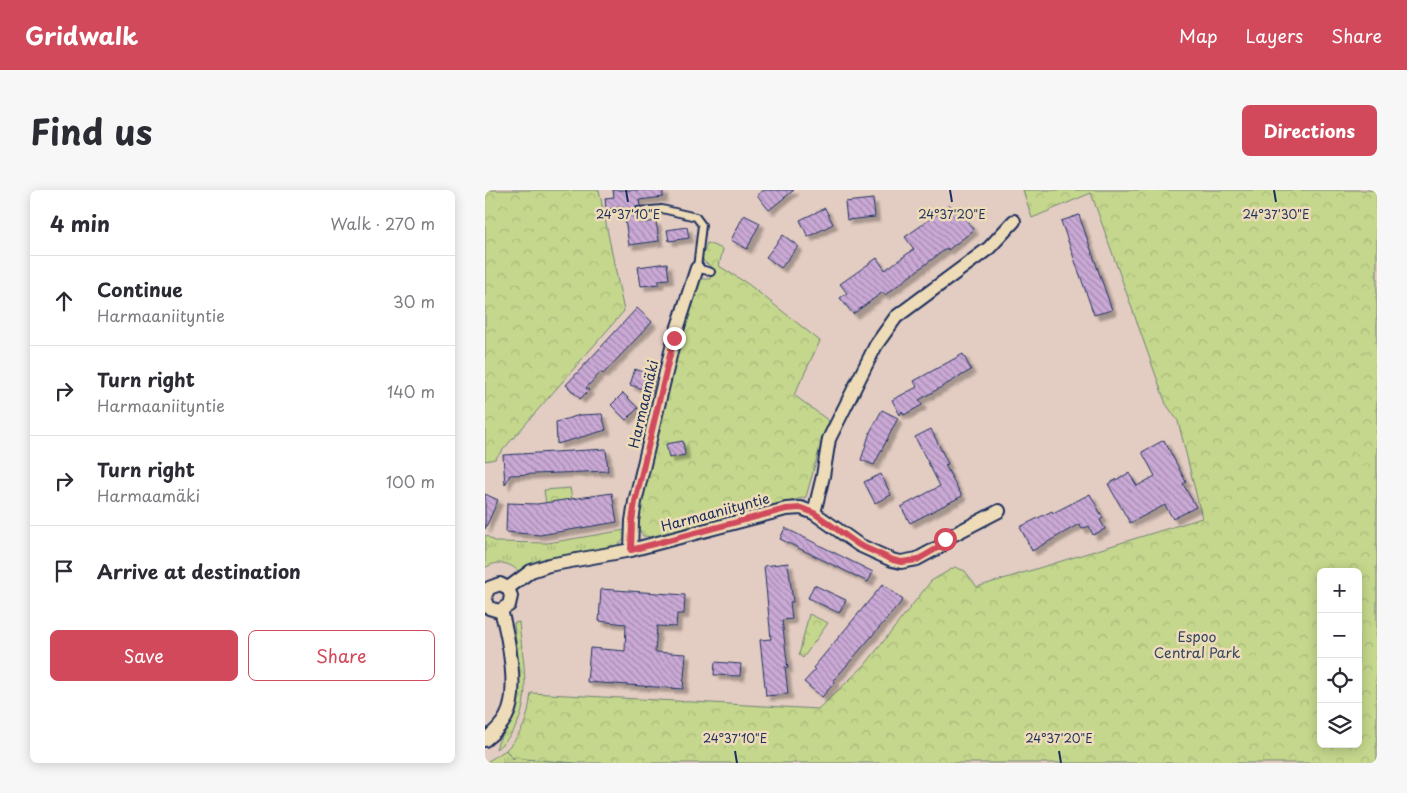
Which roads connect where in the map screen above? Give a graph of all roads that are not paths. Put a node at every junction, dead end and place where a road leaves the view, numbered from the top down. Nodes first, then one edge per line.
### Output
1 (639, 211) dead end
2 (1014, 221) dead end
3 (697, 268) junction
4 (711, 272) dead end
5 (999, 511) dead end
6 (814, 513) junction
7 (631, 550) junction
8 (508, 588) junction
9 (486, 592) edge
10 (501, 610) junction
11 (485, 740) edge

1 - 3 lane
2 - 6 street
3 - 4 lane
3 - 7 street, Harmaamäki
5 - 6 street, Harmaaniityntie
6 - 7 street, Harmaaniityntie
7 - 8 street, Harmaaniityntie
8 - 9 street
8 - 10 street
9 - 10 street
10 - 11 street

